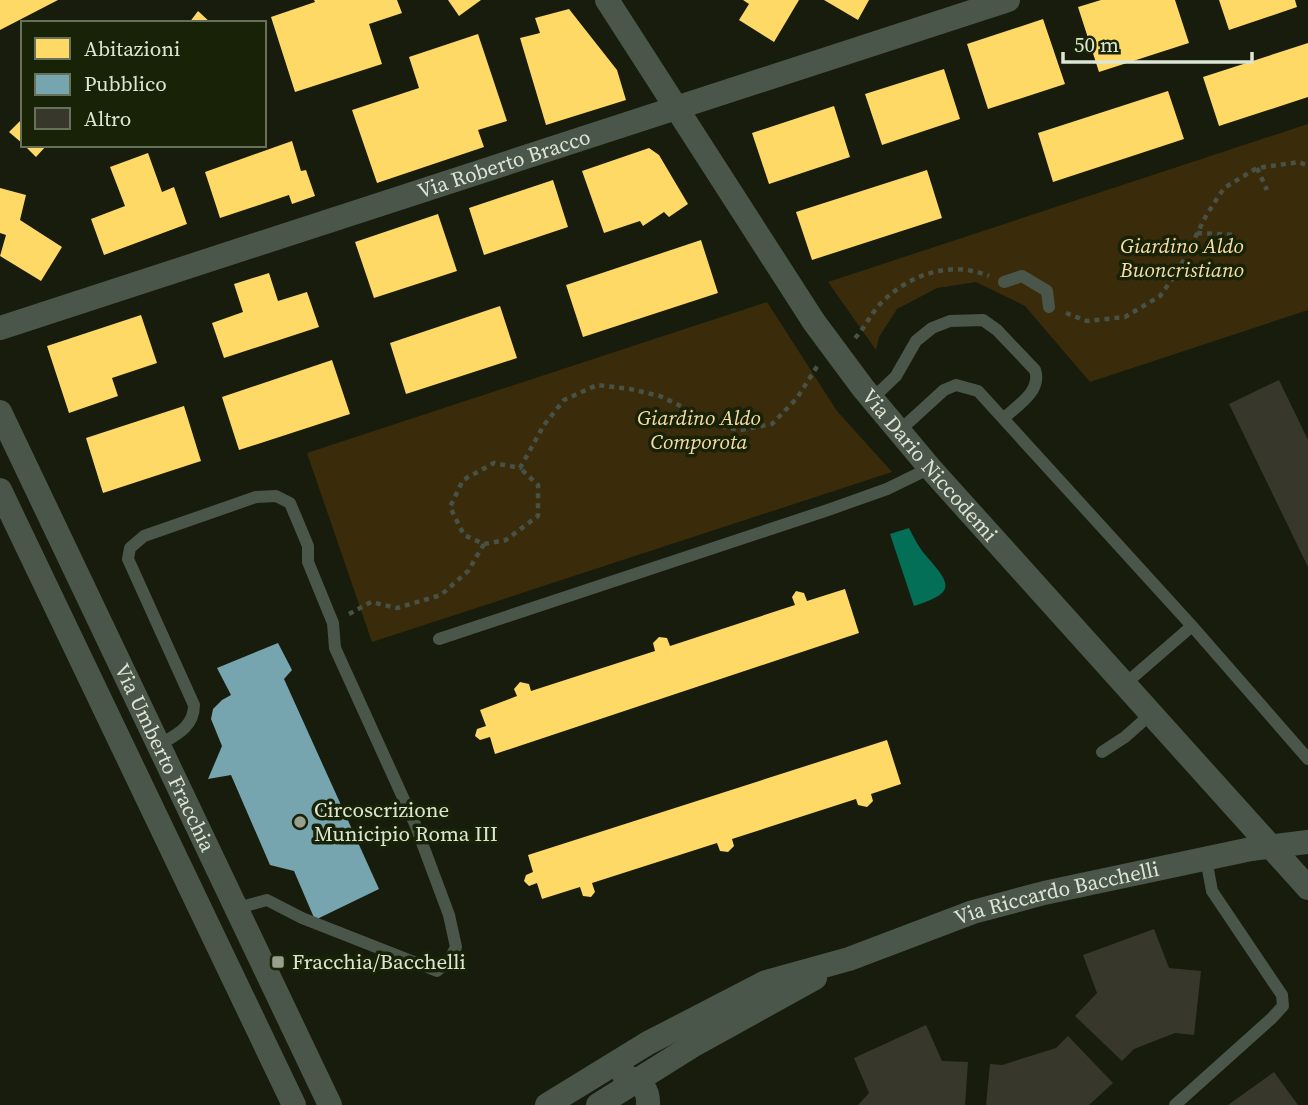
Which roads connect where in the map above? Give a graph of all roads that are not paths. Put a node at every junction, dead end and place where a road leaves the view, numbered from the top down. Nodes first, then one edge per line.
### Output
1 (607, 0) edge
2 (1008, 0) edge
3 (677, 107) junction
4 (1004, 282) road end
5 (1049, 307) road end
6 (0, 328) edge
7 (872, 399) junction
8 (0, 412) edge
9 (1004, 418) junction
10 (898, 432) junction
11 (930, 468) junction
12 (0, 490) edge
13 (1192, 626) junction
14 (439, 639) dead end
15 (1125, 684) junction
16 (1152, 713) junction
17 (159, 745) junction
18 (1102, 752) dead end
19 (1308, 759) edge
20 (1308, 842) edge
21 (1272, 847) junction
22 (1206, 859) junction
23 (1308, 888) edge
24 (237, 908) junction
25 (849, 958) junction
26 (608, 1066) junction
27 (636, 1081) junction
28 (552, 1103) edge
29 (294, 1105) edge
30 (330, 1105) edge
31 (598, 1105) edge
32 (648, 1105) edge
33 (1175, 1105) edge

1 - 3 street, Via Dario Niccodemi
2 - 3 street, Via Roberto Bracco
3 - 6 street, Via Roberto Bracco
3 - 7 street, Via Dario Niccodemi
4 - 5 lane
7 - 9 lane
7 - 10 street, Via Dario Niccodemi
8 - 17 street, Via Umberto Fracchia
9 - 10 lane
9 - 13 lane
10 - 11 street, Via Dario Niccodemi
11 - 14 lane
11 - 15 street, Via Dario Niccodemi
12 - 29 street, Via Umberto Fracchia
13 - 15 lane
13 - 19 lane
15 - 16 street, Via Dario Niccodemi
16 - 18 lane
16 - 21 street, Via Dario Niccodemi
17 - 24 street, Via Umberto Fracchia
17 - 24 lane
20 - 21 street, Via Riccardo Bacchelli
21 - 22 street, Via Riccardo Bacchelli
21 - 23 street, Via Dario Niccodemi
22 - 25 street, Via Riccardo Bacchelli
22 - 33 lane
24 - 30 street, Via Umberto Fracchia
25 - 26 street, Via Riccardo Bacchelli
25 - 27 street, Via Riccardo Bacchelli
26 - 27 street
26 - 28 street, Via Riccardo Bacchelli
27 - 31 street, Via Riccardo Bacchelli
27 - 32 street

